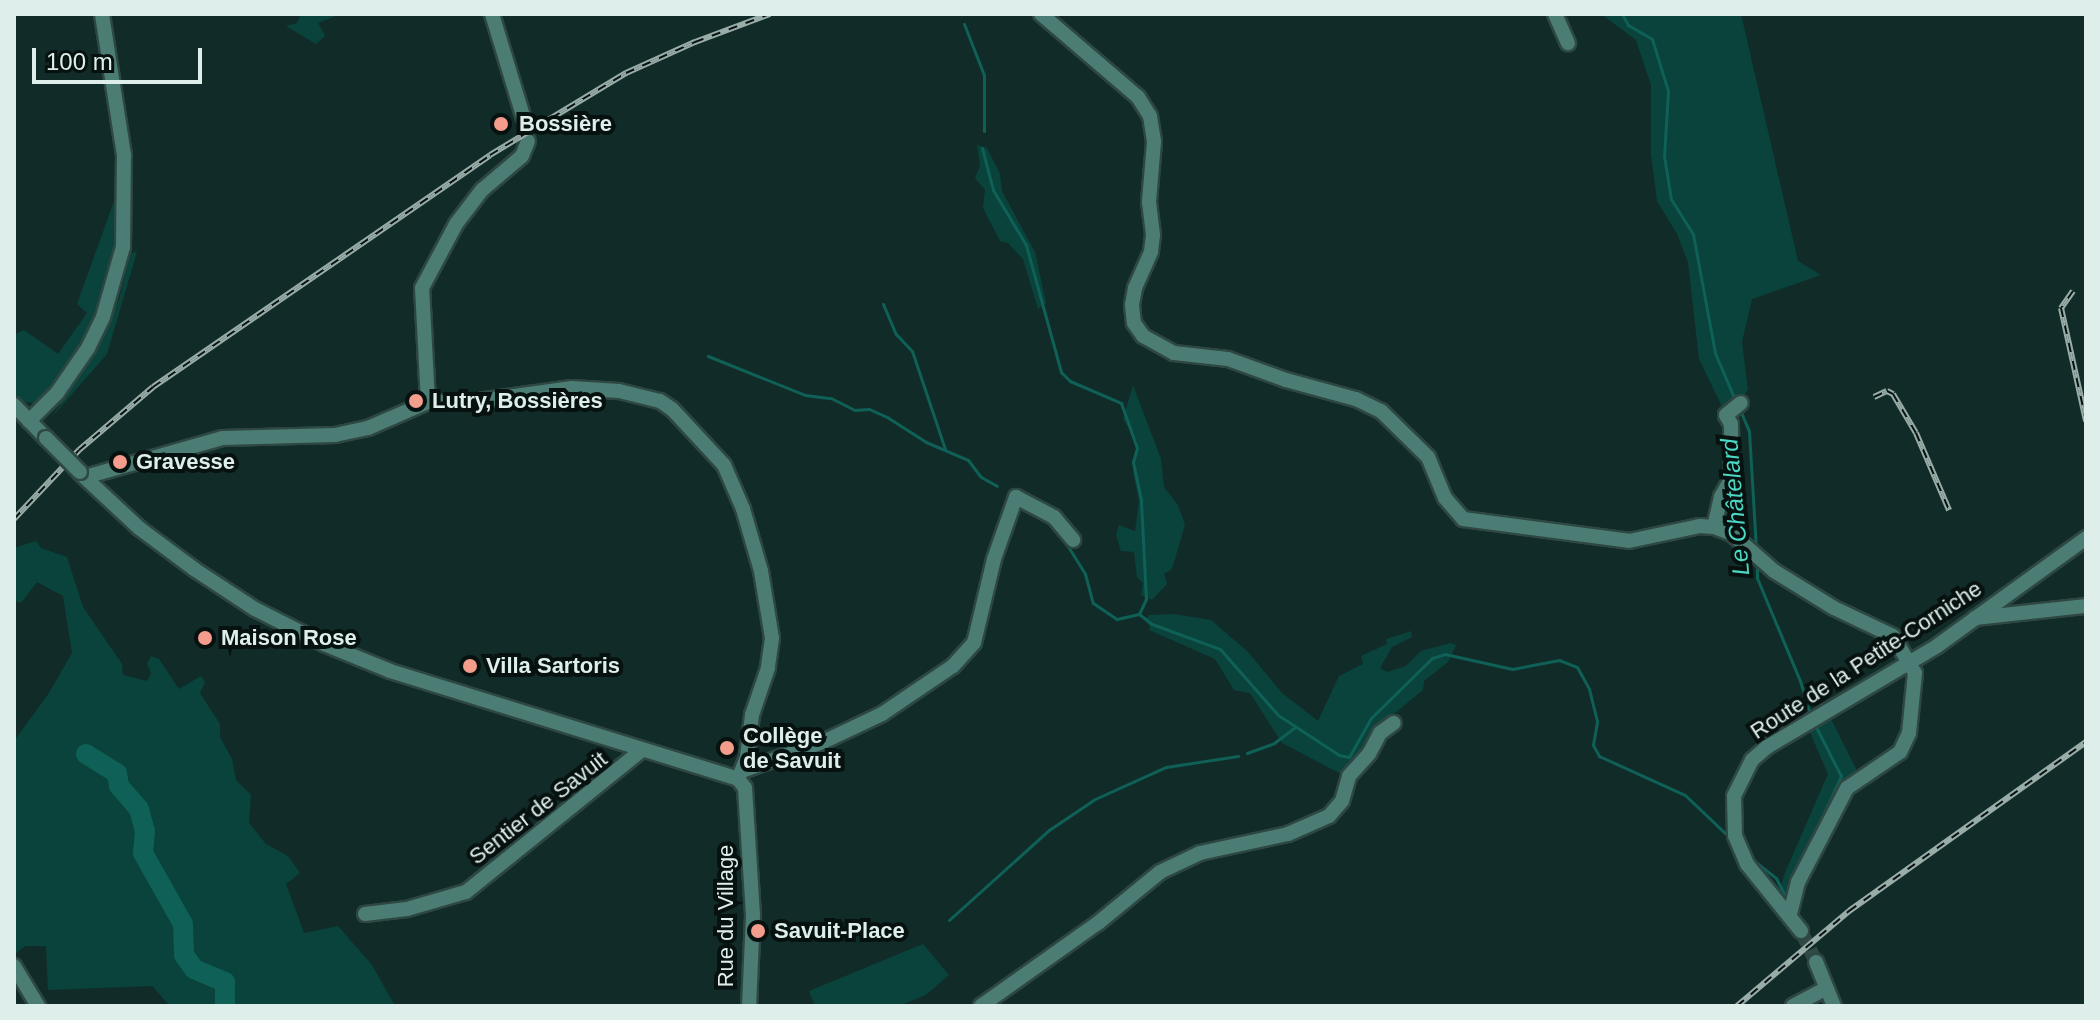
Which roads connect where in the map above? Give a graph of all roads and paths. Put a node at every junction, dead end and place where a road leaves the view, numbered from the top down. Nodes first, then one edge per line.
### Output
1 (102, 14) edge
2 (492, 14) edge
3 (1041, 14) edge
4 (1555, 14) edge
5 (1568, 43) dead end
6 (523, 116) tunnel mouth
7 (528, 141) dead end
8 (428, 402) junction
9 (14, 405) edge
10 (1733, 409) dead end
11 (29, 421) junction
12 (82, 475) junction
13 (1714, 527) junction
14 (2086, 538) edge
15 (1073, 540) dead end
16 (2086, 606) edge
17 (1975, 618) junction
18 (1909, 662) junction
19 (1394, 723) dead end
20 (641, 751) junction
21 (740, 775) junction
22 (365, 914) dead end
23 (1790, 915) junction
24 (1801, 931) tunnel mouth
25 (1816, 962) tunnel mouth
26 (14, 968) edge
27 (1827, 988) junction
28 (38, 1006) edge
29 (749, 1006) edge
30 (981, 1006) edge
31 (1793, 1006) edge
32 (1834, 1006) edge

1 - 11 street
2 - 6 street
3 - 13 street
4 - 5 street
7 - 8 street
8 - 12 street
8 - 21 street
9 - 11 street
10 - 13 street
11 - 12 street, bridge
12 - 20 street
13 - 18 street
14 - 17 street, Route de la Petite-Corniche
15 - 21 street
16 - 17 street
17 - 18 street, Route de la Petite-Corniche
18 - 23 street
18 - 23 street, Route de la Petite-Corniche
19 - 30 street
20 - 21 street
20 - 22 street, Sentier de Savuit
21 - 29 street, Rue du Village
23 - 24 street, Route de la Petite-Corniche
25 - 27 street
26 - 28 street
27 - 31 street
27 - 32 street

